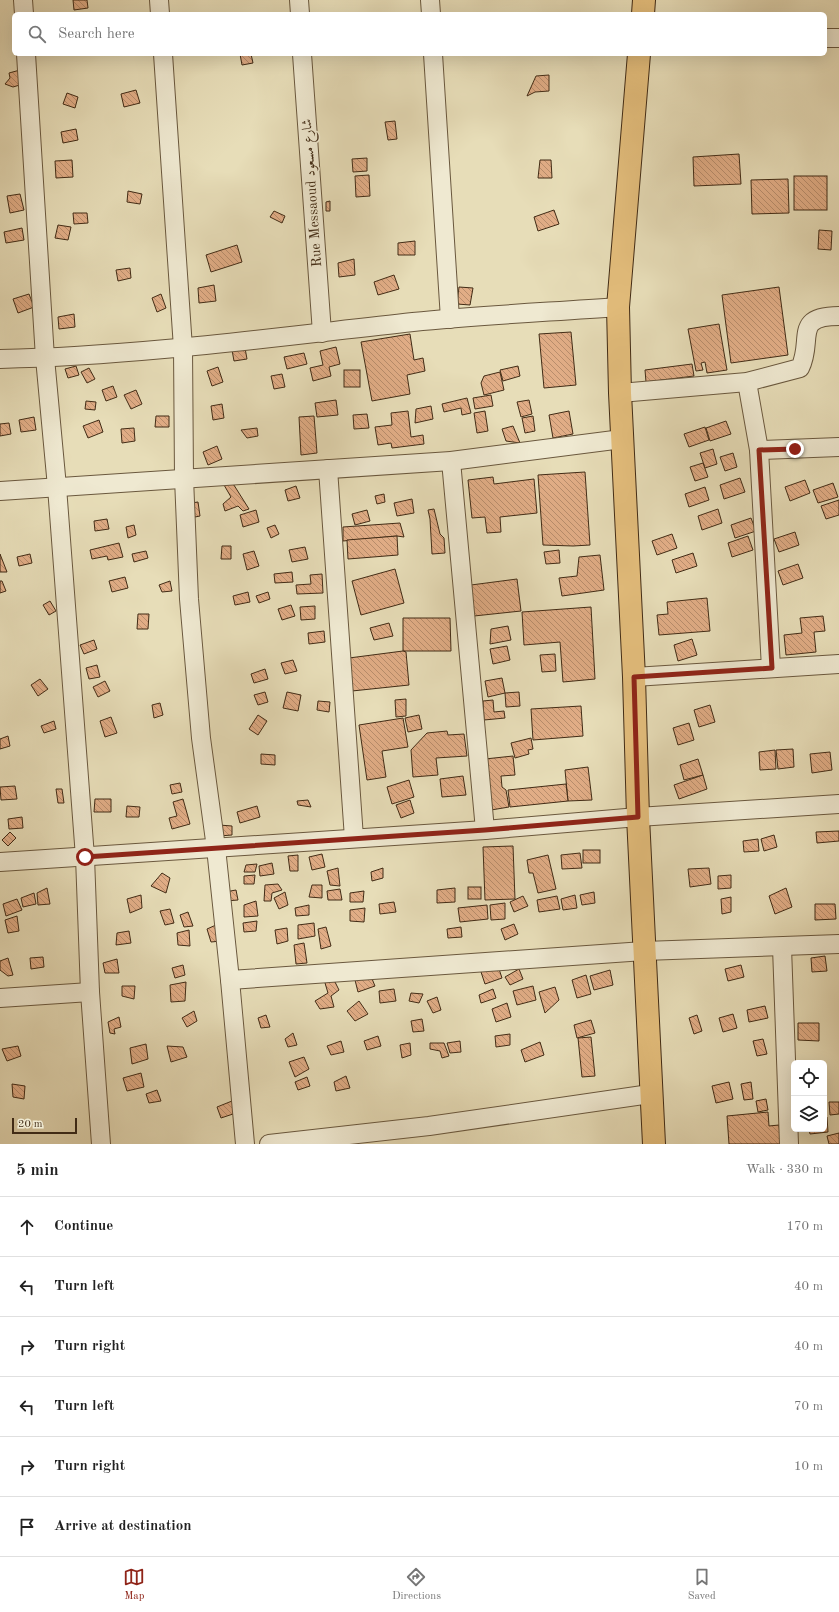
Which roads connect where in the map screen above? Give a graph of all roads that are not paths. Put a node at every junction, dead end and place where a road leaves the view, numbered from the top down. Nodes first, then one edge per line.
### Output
1 (23, 0) edge
2 (159, 0) edge
3 (298, 0) edge
4 (430, 0) edge
5 (644, 0) edge
6 (24, 12) edge
7 (160, 12) edge
8 (300, 12) edge
9 (431, 12) edge
10 (642, 12) edge
11 (827, 38) edge
12 (839, 38) edge
13 (26, 56) edge
14 (163, 56) edge
15 (302, 56) edge
16 (433, 56) edge
17 (639, 56) edge
18 (618, 307) junction
19 (839, 316) edge
20 (450, 319) junction
21 (322, 333) junction
22 (183, 348) junction
23 (45, 358) junction
24 (0, 359) edge
25 (747, 382) junction
26 (620, 393) junction
27 (622, 439) junction
28 (839, 447) edge
29 (759, 450) junction
30 (451, 461) junction
31 (328, 469) junction
32 (184, 478) junction
33 (57, 487) junction
34 (0, 491) edge
35 (839, 664) edge
36 (772, 668) junction
37 (634, 677) junction
38 (839, 804) edge
39 (638, 817) junction
40 (485, 830) junction
41 (354, 838) junction
42 (216, 848) junction
43 (85, 857) junction
44 (0, 862) edge
45 (839, 944) edge
46 (782, 947) junction
47 (644, 951) junction
48 (230, 980) junction
49 (90, 992) junction
50 (0, 998) edge
51 (650, 1094) junction
52 (101, 1144) edge
53 (245, 1144) edge
54 (269, 1144) edge
55 (654, 1144) edge
56 (789, 1144) edge

1 - 6 street
2 - 7 street
3 - 8 street
4 - 9 street
5 - 10 main road
11 - 12 street
13 - 23 street
14 - 22 street
15 - 21 street, Rue Messaoud شارع مسعود
16 - 20 street
17 - 18 main road
18 - 20 street
18 - 26 main road
19 - 25 street
20 - 21 street
21 - 22 street
22 - 23 street
22 - 32 street
23 - 24 street
23 - 33 street
25 - 26 street
25 - 29 street
26 - 27 main road
27 - 30 street
27 - 37 main road
28 - 29 street
29 - 36 street
30 - 31 street
30 - 40 street
31 - 32 street
31 - 41 street
32 - 33 street
32 - 42 street
33 - 34 street
33 - 43 street
35 - 36 street
36 - 37 street
37 - 39 main road
38 - 39 street
39 - 40 street
39 - 47 main road
40 - 41 street
41 - 42 street
42 - 43 street
42 - 48 street
43 - 44 street
43 - 49 street
45 - 46 street
46 - 47 street
46 - 56 street
47 - 48 street
47 - 51 main road
48 - 53 street
49 - 50 street
49 - 52 street
51 - 54 street
51 - 55 main road

